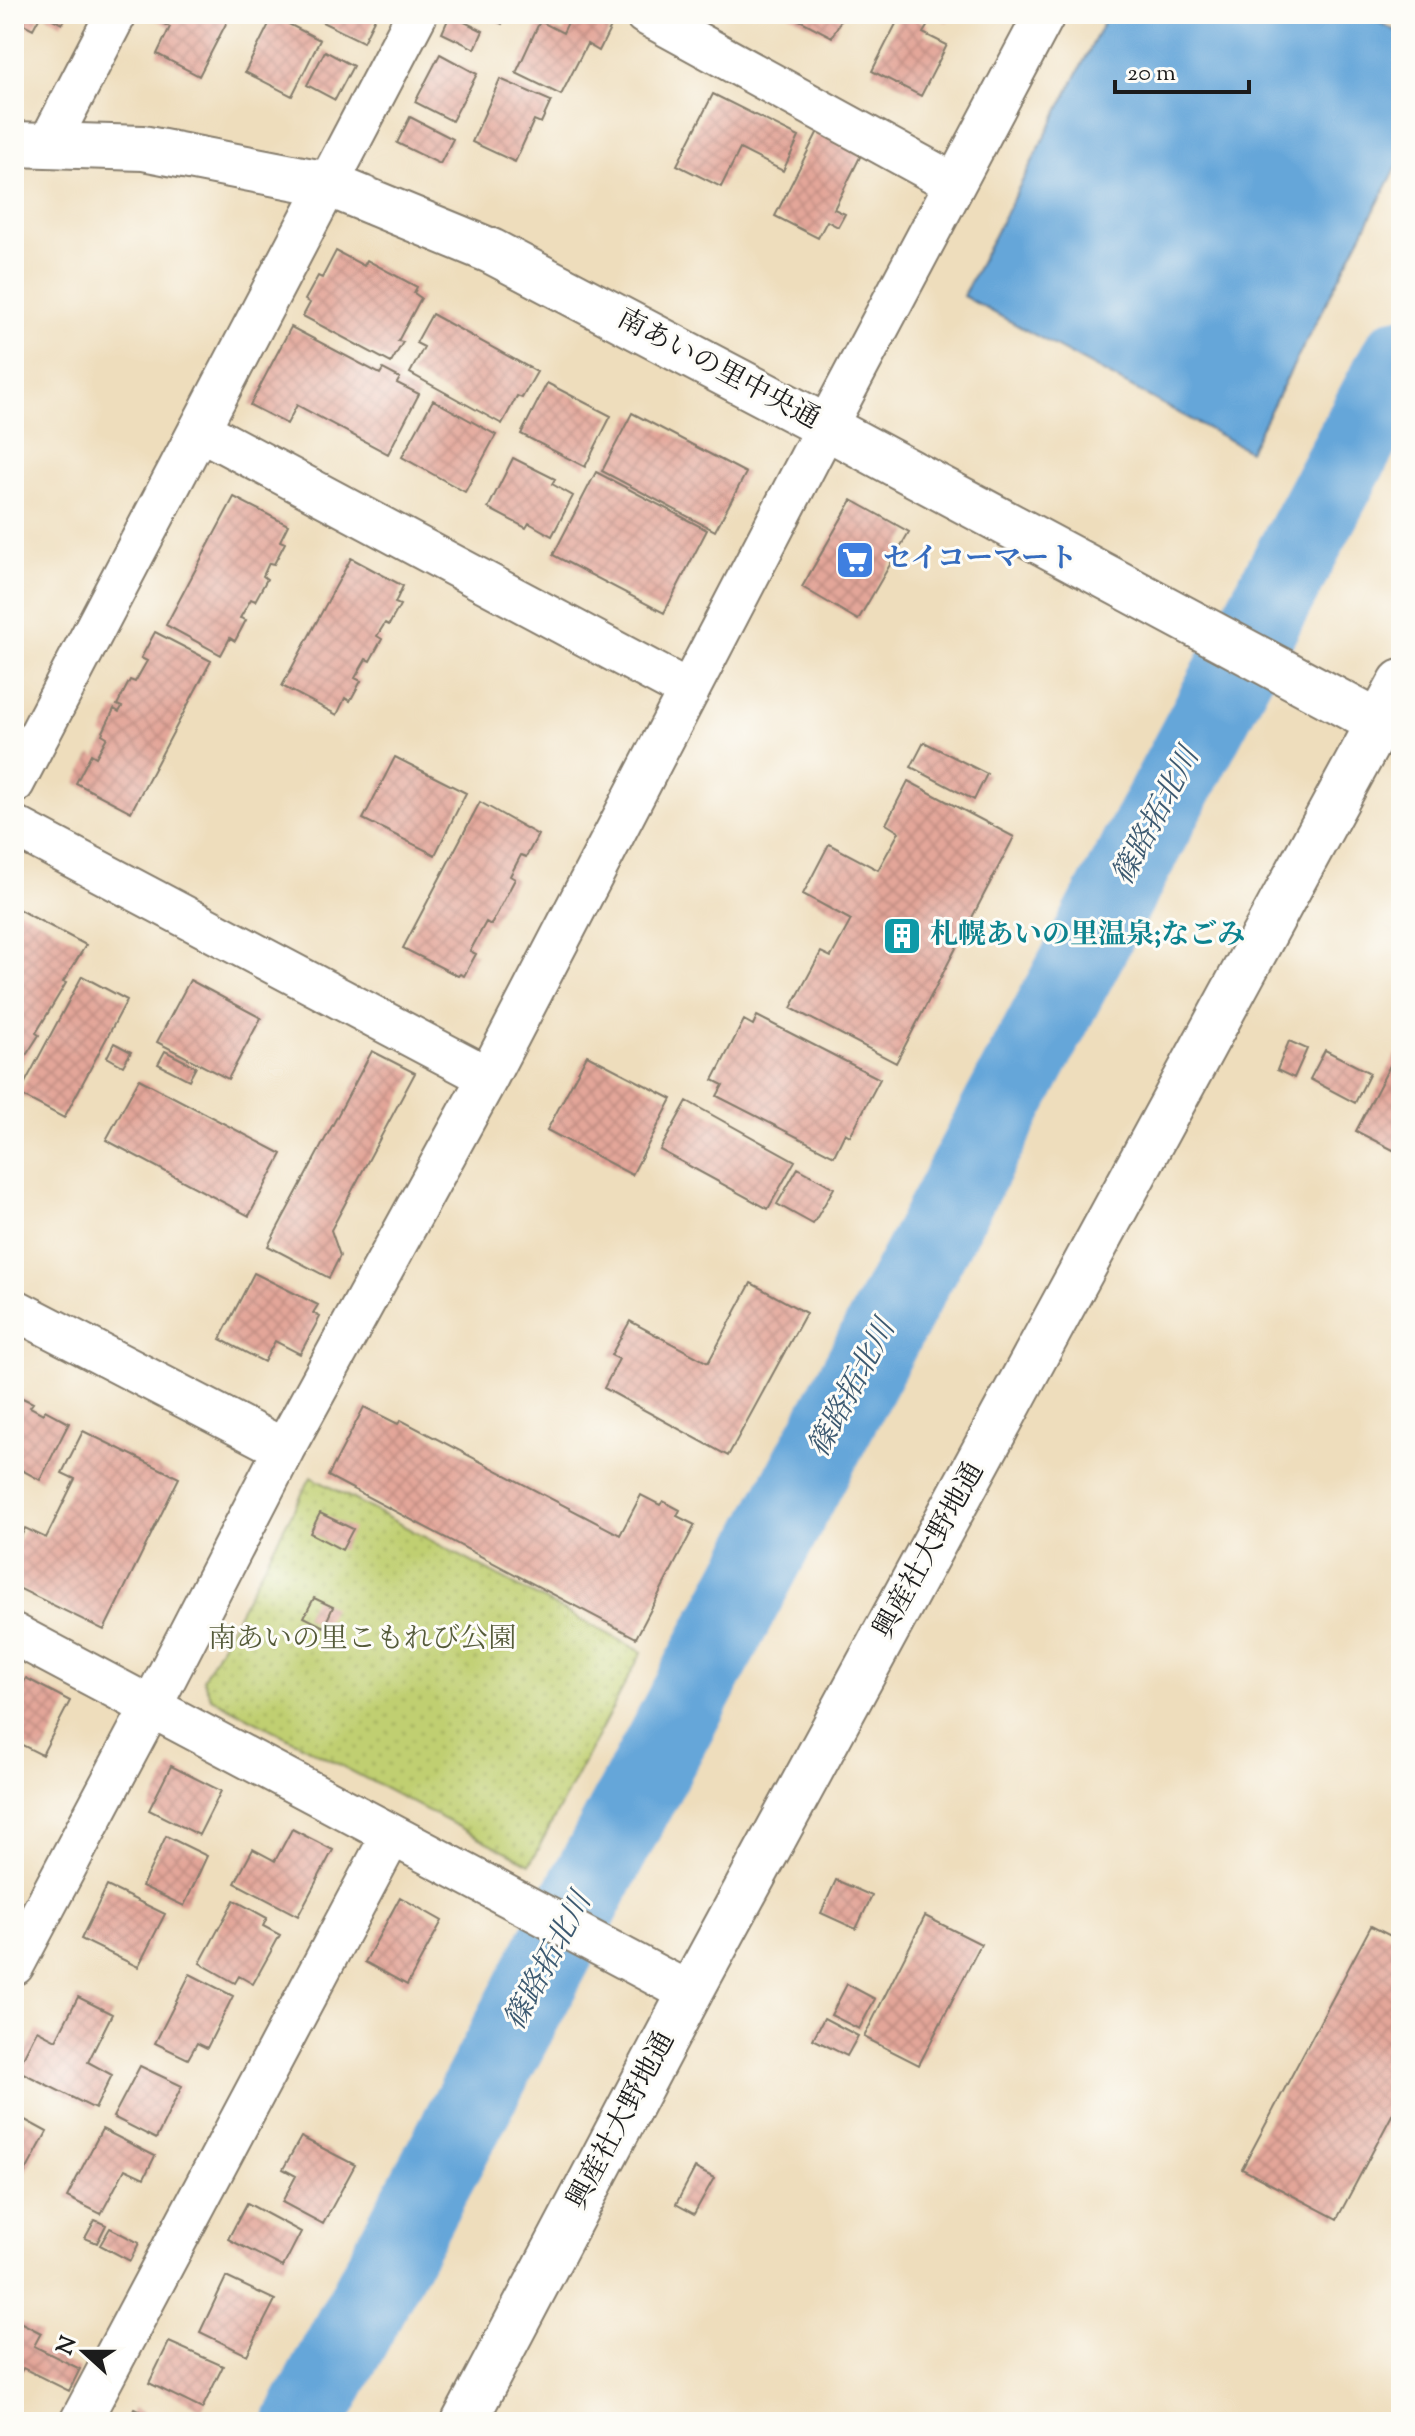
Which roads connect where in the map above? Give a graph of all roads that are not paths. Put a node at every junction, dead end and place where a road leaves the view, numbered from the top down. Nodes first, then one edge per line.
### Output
1 (116, 14) edge
2 (417, 14) edge
3 (645, 14) edge
4 (1045, 14) edge
5 (709, 29) edge
6 (31, 145) edge
7 (328, 184) junction
8 (955, 184) junction
9 (826, 427) junction
10 (200, 430) junction
11 (1401, 682) edge
12 (689, 691) junction
13 (1390, 729) edge
14 (14, 783) edge
15 (14, 826) edge
16 (488, 1077) junction
17 (14, 1309) edge
18 (284, 1449) junction
19 (14, 1634) edge
20 (151, 1707) junction
21 (391, 1836) junction
22 (14, 1965) edge
23 (690, 1993) junction
24 (80, 2422) edge
25 (464, 2422) edge

1 - 6 street
2 - 7 street
3 - 5 street
4 - 8 street
5 - 8 street
6 - 7 street, 南あいの里中央通
7 - 9 street, 南あいの里中央通
7 - 10 street
8 - 9 street
9 - 12 street
9 - 13 street, 南あいの里中央通
10 - 12 street
10 - 14 street
11 - 13 street, 興産社大野地通
12 - 16 street
13 - 23 street, 興産社大野地通
15 - 16 street
16 - 18 street
17 - 18 street
18 - 20 street
19 - 20 street
20 - 21 street
20 - 22 street
21 - 23 street
21 - 24 street
23 - 25 street, 興産社大野地通

